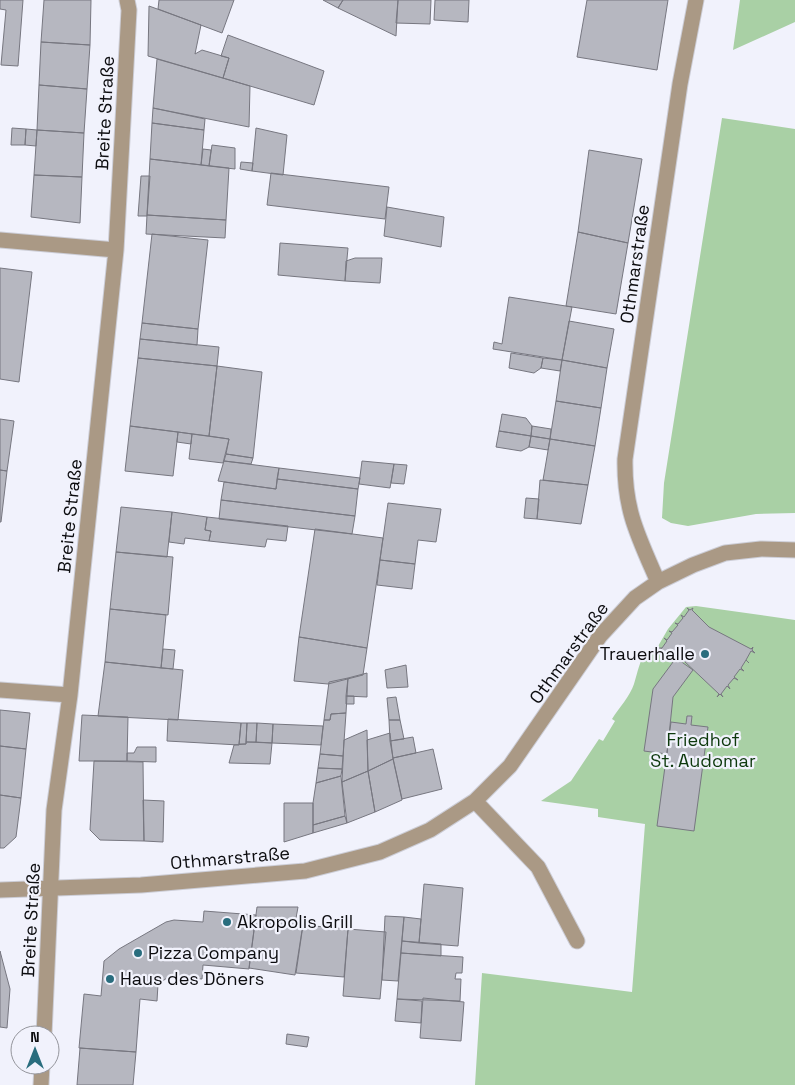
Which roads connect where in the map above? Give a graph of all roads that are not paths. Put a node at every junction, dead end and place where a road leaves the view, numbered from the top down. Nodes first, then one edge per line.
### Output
1 (127, 0) edge
2 (696, 0) edge
3 (0, 240) edge
4 (116, 250) junction
5 (795, 550) edge
6 (658, 582) junction
7 (0, 690) edge
8 (70, 695) junction
9 (475, 801) junction
10 (0, 890) edge
11 (52, 890) junction
12 (577, 941) dead end
13 (45, 1025) edge

1 - 4 street, Breite Straße
2 - 6 street, Othmarstraße
3 - 4 street
4 - 8 street, Breite Straße
5 - 6 street
6 - 9 street, Othmarstraße
7 - 8 street
8 - 11 street, Breite Straße
9 - 11 street, Othmarstraße
9 - 12 street
10 - 11 street, Othmarstraße
11 - 13 street, Breite Straße

